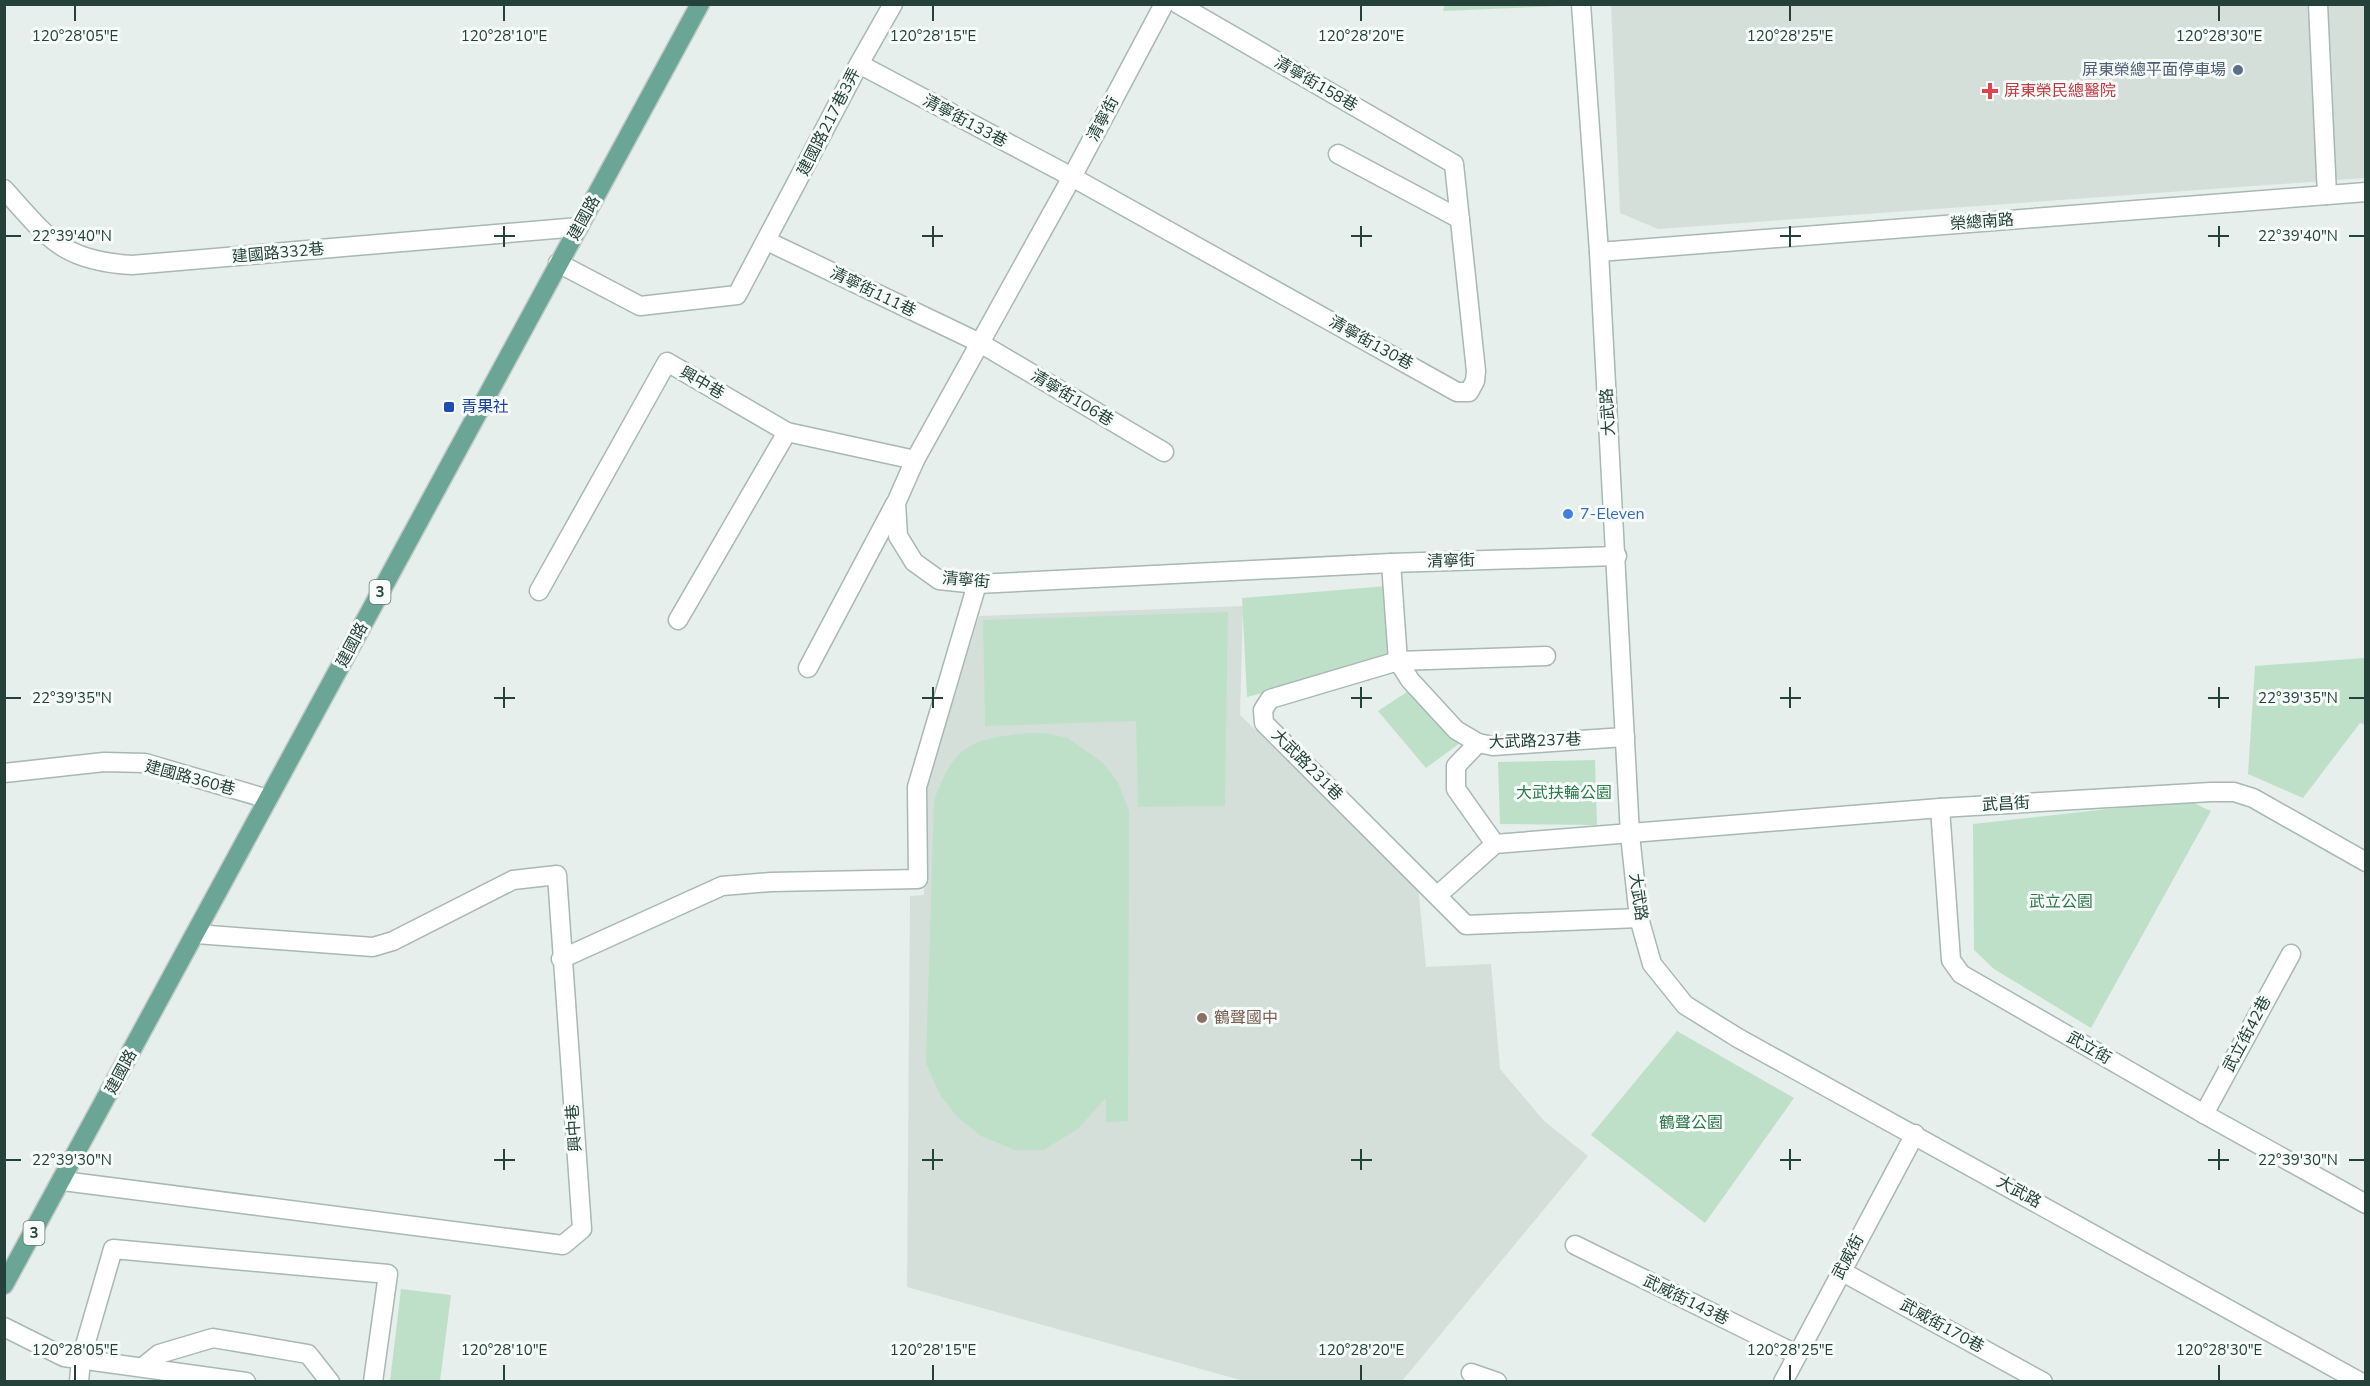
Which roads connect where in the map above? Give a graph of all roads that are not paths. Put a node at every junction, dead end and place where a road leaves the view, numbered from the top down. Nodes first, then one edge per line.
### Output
1 (700, 4) edge
2 (893, 4) edge
3 (1164, 4) edge
4 (1179, 4) edge
5 (1581, 4) edge
6 (2318, 4) edge
7 (859, 64) junction
8 (1338, 154) dead end
9 (1455, 164) joint
10 (1072, 177) junction
11 (4, 189) edge
12 (2366, 192) edge
13 (2327, 195) junction
14 (1460, 219) junction
15 (579, 227) junction
16 (767, 241) junction
17 (1599, 252) junction
18 (558, 263) junction
19 (980, 343) junction
20 (787, 432) junction
21 (1164, 452) dead end
22 (915, 460) junction
23 (896, 503) junction
24 (1617, 556) junction
25 (1391, 563) junction
26 (977, 584) junction
27 (539, 591) dead end
28 (678, 620) dead end
29 (1546, 656) dead end
30 (1398, 661) junction
31 (808, 668) dead end
32 (1625, 736) junction
33 (1478, 742) junction
34 (4, 773) edge
35 (268, 799) junction
36 (1940, 808) junction
37 (1630, 835) junction
38 (1495, 844) junction
39 (2366, 862) edge
40 (1438, 895) junction
41 (1639, 918) junction
42 (196, 934) junction
43 (2290, 954) dead end
44 (561, 959) junction
45 (2204, 1114) junction
46 (1915, 1134) junction
47 (63, 1181) junction
48 (2366, 1204) edge
49 (1575, 1245) dead end
50 (1841, 1271) junction
51 (4, 1285) edge
52 (4, 1327) edge
53 (1796, 1354) junction
54 (81, 1359) junction
55 (143, 1367) junction
56 (1471, 1373) dead end
57 (79, 1382) edge
58 (246, 1382) edge
59 (330, 1382) edge
60 (373, 1382) edge
61 (1497, 1382) edge
62 (1783, 1382) edge
63 (2043, 1382) edge
64 (2360, 1382) edge

1 - 15 main road, 建國路 / 3
2 - 7 street, 建國路217巷3弄
3 - 10 street, 清寧街
4 - 9 street, 清寧街158巷
5 - 17 street, 大武路
6 - 13 street
7 - 10 street, 清寧街133巷
7 - 16 street, 建國路217巷3弄
8 - 14 street
9 - 14 street, 清寧街130巷
10 - 14 street, 清寧街130巷
10 - 19 street, 清寧街
11 - 15 street, 建國路332巷
12 - 13 street, 榮總南路
13 - 17 street, 榮總南路
15 - 18 main road, 建國路 / 3
16 - 18 street, 建國路217巷3弄
16 - 19 street, 清寧街111巷
17 - 24 street, 大武路
18 - 35 main road, 建國路 / 3
19 - 21 street, 清寧街106巷
19 - 22 street, 清寧街
20 - 22 street, 興中巷
20 - 27 street, 興中巷
20 - 28 street
22 - 23 street, 清寧街
23 - 26 street, 清寧街
23 - 31 street
24 - 25 street, 清寧街
24 - 32 street, 大武路
25 - 26 street, 清寧街
25 - 30 street
26 - 44 street
29 - 30 street
30 - 33 street, 大武路237巷
30 - 40 street, 大武路231巷
32 - 33 street, 大武路237巷
32 - 37 street, 大武路
33 - 38 street
34 - 35 street, 建國路360巷
35 - 42 main road, 建國路 / 3
36 - 37 street, 武昌街
36 - 39 street, 武昌街
36 - 45 street, 武立街
37 - 38 street
37 - 41 street, 大武路
38 - 40 street
40 - 41 street, 大武路231巷
41 - 46 street, 大武路
42 - 44 street, 興中巷
42 - 47 main road, 建國路 / 3
43 - 45 street, 武立街42巷
44 - 47 street, 興中巷
45 - 48 street, 武立街
46 - 50 street, 武威街
46 - 64 street, 大武路
47 - 51 main road, 建國路 / 3
49 - 53 street, 武威街143巷
50 - 53 street, 武威街
50 - 63 street, 武威街170巷
52 - 54 street
53 - 62 street, 武威街
54 - 55 street
54 - 57 street
54 - 60 street
55 - 58 street
55 - 59 street
56 - 61 street

